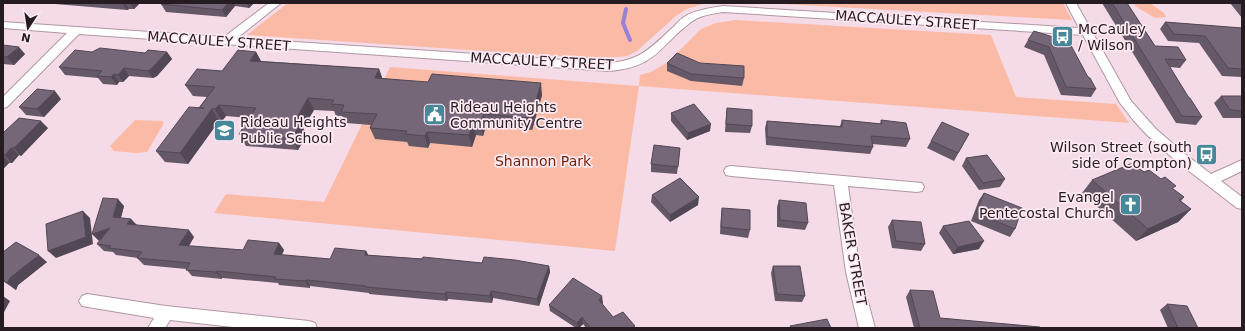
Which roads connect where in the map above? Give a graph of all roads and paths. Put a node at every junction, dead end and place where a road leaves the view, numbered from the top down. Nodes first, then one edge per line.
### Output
1 (276, 3) edge
2 (1071, 3) edge
3 (3, 25) edge
4 (75, 31) junction
5 (1087, 32) junction
6 (226, 41) junction
7 (3, 104) edge
8 (1242, 165) edge
9 (731, 171) dead end
10 (840, 180) junction
11 (1211, 180) junction
12 (917, 187) dead end
13 (1242, 204) edge
14 (87, 301) dead end
15 (166, 313) junction
16 (156, 328) edge
17 (309, 328) edge
18 (868, 328) edge

1 - 6 street
2 - 5 street
3 - 4 street, MACCAULEY STREET
4 - 6 street, MACCAULEY STREET
4 - 7 street
5 - 6 street, MACCAULEY STREET
5 - 11 street
8 - 11 street
9 - 10 street
10 - 12 street
10 - 18 street, BAKER STREET
11 - 13 street
14 - 15 street
15 - 16 street
15 - 17 street

